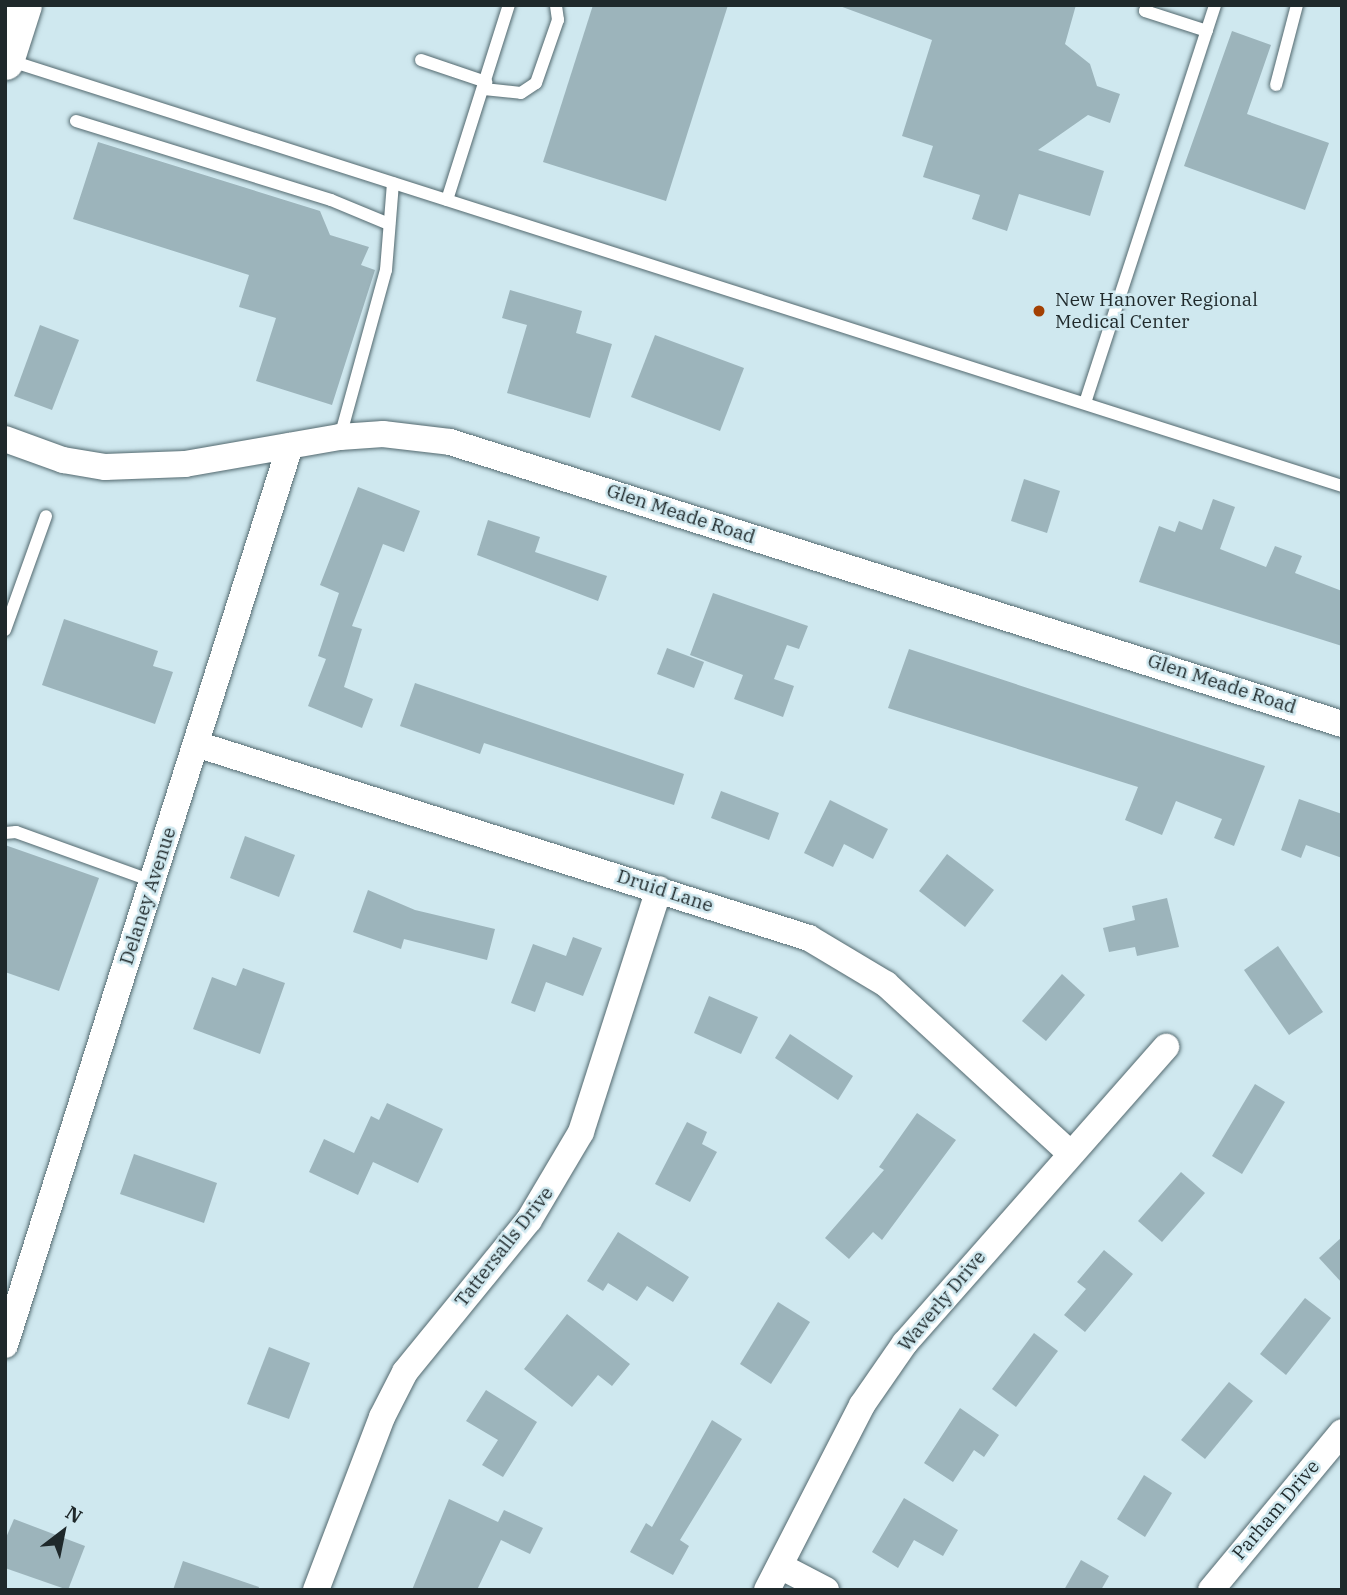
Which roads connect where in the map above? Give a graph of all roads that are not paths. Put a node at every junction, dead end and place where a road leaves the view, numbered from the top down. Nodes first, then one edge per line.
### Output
1 (23, 5) edge
2 (509, 5) edge
3 (556, 5) edge
4 (1147, 5) edge
5 (1215, 5) edge
6 (1297, 5) edge
7 (1207, 31) junction
8 (6, 60) edge
9 (421, 60) dead end
10 (485, 85) junction
11 (1276, 85) dead end
12 (76, 121) dead end
13 (393, 183) junction
14 (447, 200) junction
15 (389, 224) junction
16 (1086, 403) junction
17 (340, 437) junction
18 (5, 439) edge
19 (290, 446) junction
20 (1342, 486) edge
21 (46, 516) dead end
22 (5, 630) edge
23 (1342, 724) edge
24 (196, 744) junction
25 (5, 833) edge
26 (152, 881) junction
27 (659, 889) junction
28 (1166, 1047) dead end
29 (1070, 1153) junction
30 (5, 1345) edge
31 (1342, 1432) edge
32 (780, 1566) junction
33 (316, 1590) edge
34 (767, 1590) edge
35 (827, 1590) edge
36 (1211, 1590) edge

1 - 8 main road
2 - 10 lane
3 - 10 lane
4 - 7 lane
5 - 7 lane
6 - 11 lane
7 - 16 lane
8 - 13 lane
9 - 10 lane
10 - 14 lane
12 - 15 lane
13 - 14 lane
13 - 15 lane
14 - 16 lane
15 - 17 lane
16 - 20 lane
17 - 19 street, Glen Meade Road
17 - 23 street, Glen Meade Road
18 - 19 street, Glen Meade Road
19 - 24 street, Delaney Avenue
21 - 22 lane
24 - 26 street, Delaney Avenue
24 - 27 street, Druid Lane
25 - 26 lane
26 - 30 street, Delaney Avenue
27 - 29 street, Druid Lane
27 - 33 street, Tattersalls Drive
28 - 29 street, Waverly Drive
29 - 32 street, Waverly Drive
31 - 36 street, Parham Drive
32 - 34 street, Waverly Drive
32 - 35 street

